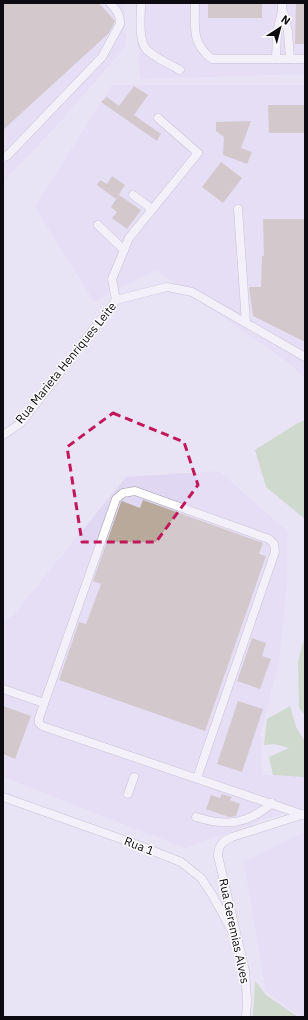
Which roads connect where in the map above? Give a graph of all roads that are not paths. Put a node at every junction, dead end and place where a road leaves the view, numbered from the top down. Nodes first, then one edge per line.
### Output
1 (110, 3) edge
2 (141, 3) edge
3 (195, 3) edge
4 (282, 7) edge
5 (276, 59) junction
6 (290, 59) junction
7 (305, 59) edge
8 (180, 70) dead end
9 (158, 118) dead end
10 (3, 157) edge
11 (133, 195) dead end
12 (152, 209) junction
13 (238, 209) dead end
14 (98, 226) dead end
15 (124, 250) junction
16 (116, 300) junction
17 (246, 323) junction
18 (305, 357) edge
19 (3, 435) edge
20 (3, 689) edge
21 (44, 703) junction
22 (134, 777) dead end
23 (197, 778) junction
24 (128, 794) dead end
25 (3, 797) edge
26 (272, 803) junction
27 (304, 814) edge
28 (196, 817) dead end
29 (238, 942) junction
30 (246, 1017) edge

1 - 10 street
2 - 8 street
3 - 5 street
4 - 5 street
4 - 6 street
5 - 6 street
6 - 7 street
9 - 12 street
11 - 12 street
12 - 15 street
13 - 17 street
14 - 15 street
15 - 16 street
16 - 17 street, Rua Marieta Henriques Leite
16 - 19 street, Rua Marieta Henriques Leite
17 - 18 street, Rua Marieta Henriques Leite
20 - 21 street
21 - 23 street
21 - 23 street
22 - 24 street
23 - 26 street
25 - 29 street, Rua 1
26 - 27 street
26 - 28 street
27 - 29 street, Rua Geremias Alves
29 - 30 street, Rua Geremias Alves

